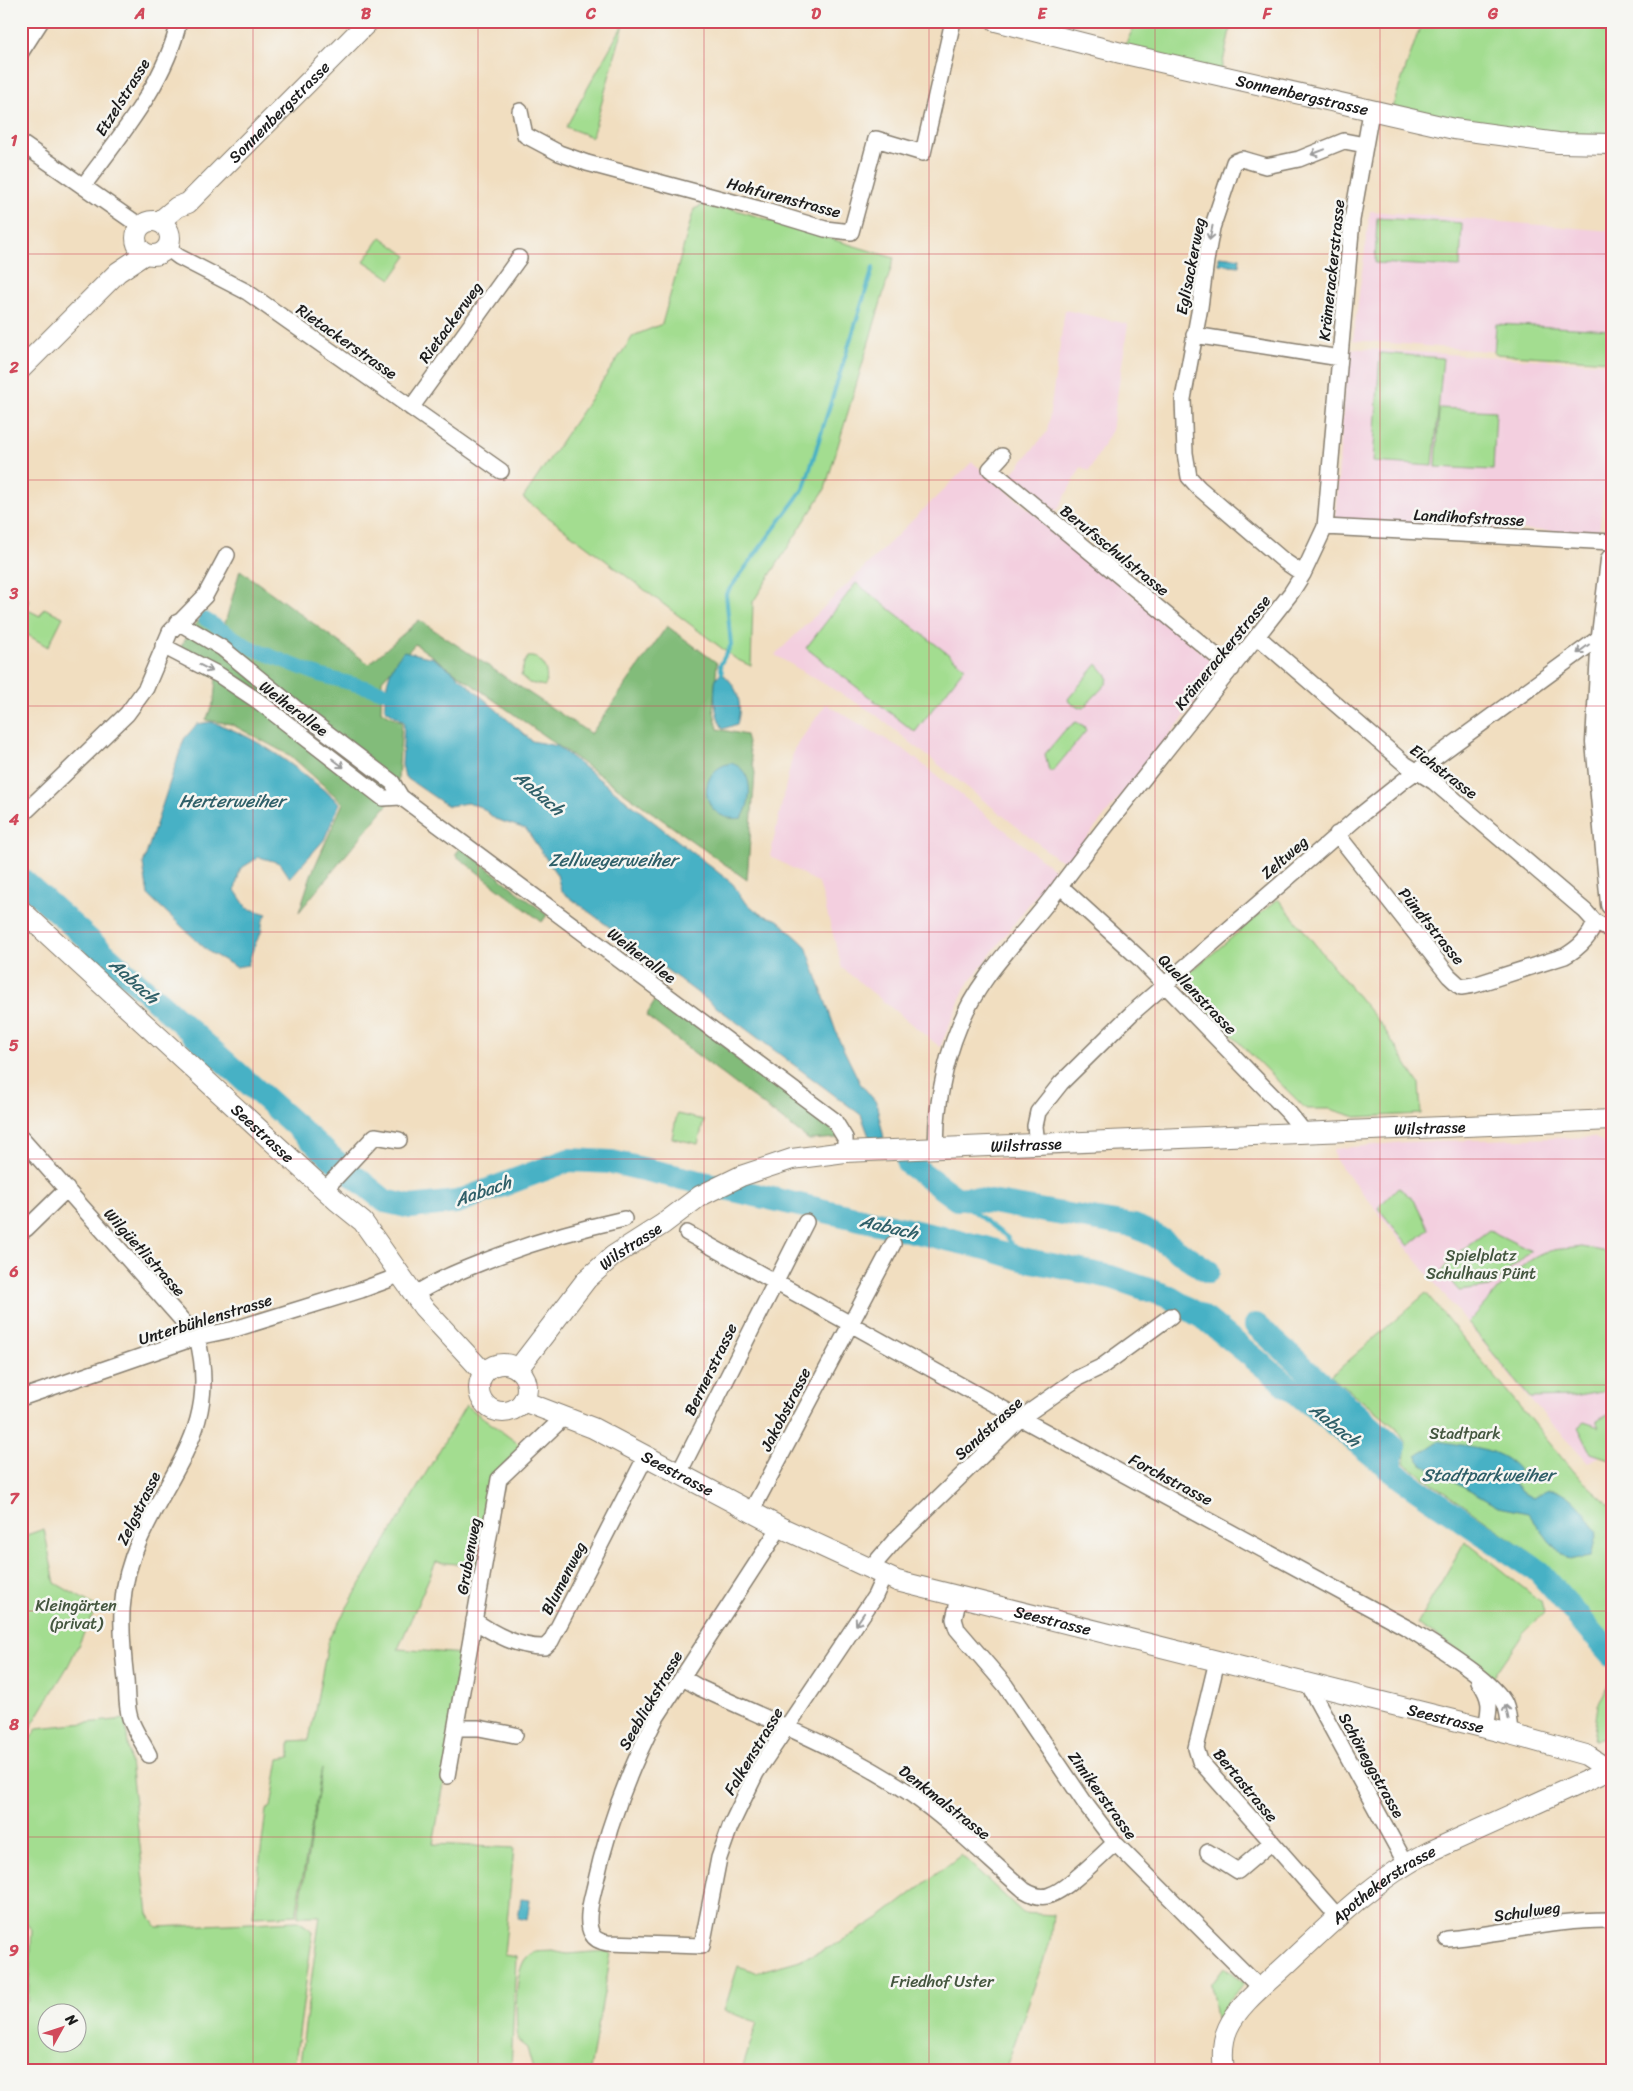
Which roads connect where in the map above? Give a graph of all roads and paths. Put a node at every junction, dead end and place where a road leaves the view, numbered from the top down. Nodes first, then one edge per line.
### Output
1 (41, 21) edge
2 (179, 21) edge
3 (369, 21) edge
4 (953, 21) edge
5 (996, 21) edge
6 (21, 52) edge
7 (520, 111) dead end
8 (1372, 112) junction
9 (1612, 144) edge
10 (1365, 145) junction
11 (22, 146) edge
12 (84, 185) junction
13 (153, 237) junction
14 (519, 258) dead end
15 (1194, 335) junction
16 (1340, 358) junction
17 (21, 369) edge
18 (411, 408) junction
19 (1002, 456) dead end
20 (501, 472) dead end
21 (1325, 527) junction
22 (1612, 542) edge
23 (227, 555) dead end
24 (1612, 560) edge
25 (1304, 574) junction
26 (178, 622) junction
27 (1603, 635) junction
28 (1257, 636) junction
29 (163, 646) junction
30 (1232, 669) junction
31 (1417, 772) junction
32 (401, 797) junction
33 (21, 816) edge
34 (1337, 834) junction
35 (1060, 886) junction
36 (1612, 904) edge
37 (21, 910) edge
38 (1602, 927) edge
39 (1165, 986) junction
40 (1612, 1120) edge
41 (1305, 1133) junction
42 (21, 1138) edge
43 (399, 1140) dead end
44 (1037, 1145) junction
45 (938, 1149) junction
46 (845, 1152) junction
47 (330, 1183) junction
48 (67, 1189) junction
49 (624, 1219) dead end
50 (806, 1222) dead end
51 (26, 1229) dead end
52 (687, 1233) dead end
53 (893, 1244) dead end
54 (399, 1273) junction
55 (774, 1282) junction
56 (414, 1295) junction
57 (1171, 1316) dead end
58 (850, 1322) junction
59 (197, 1337) junction
60 (518, 1369) junction
61 (484, 1373) junction
62 (21, 1398) edge
63 (523, 1401) junction
64 (564, 1417) junction
65 (1021, 1418) junction
66 (646, 1456) junction
67 (679, 1473) junction
68 (751, 1512) junction
69 (780, 1527) junction
70 (878, 1574) junction
71 (959, 1598) junction
72 (474, 1620) junction
73 (1217, 1660) junction
74 (1473, 1672) junction
75 (683, 1678) junction
76 (1307, 1683) junction
77 (457, 1728) junction
78 (786, 1728) junction
79 (1486, 1728) junction
80 (1510, 1734) junction
81 (515, 1735) dead end
82 (149, 1755) dead end
83 (1608, 1770) edge
84 (447, 1776) dead end
85 (1272, 1842) junction
86 (1115, 1843) junction
87 (1208, 1852) dead end
88 (1406, 1864) junction
89 (1338, 1916) junction
90 (1612, 1920) edge
91 (594, 1937) joint
92 (1447, 1939) dead end
93 (1261, 1989) junction
94 (1224, 2070) edge

1 - 6 street
2 - 12 street, Etzelstrasse
3 - 13 street, Sonnenbergstrasse
4 - 7 street, Hohfurenstrasse
5 - 8 street, Sonnenbergstrasse
8 - 9 street, Sonnenbergstrasse
8 - 10 street, Krämerackerstrasse
10 -> 15 street, Eglisackerweg
10 - 16 street, Krämerackerstrasse
11 - 12 street, Rietackerstrasse
12 - 13 street, Rietackerstrasse
13 - 17 street, Sonnenbergstrasse
13 - 18 street, Rietackerstrasse
14 - 18 street, Rietackerweg
15 - 16 street, Eglisackerweg
15 - 25 street, Eglisackerweg
16 - 21 street, Krämerackerstrasse
18 - 20 street, Rietackerstrasse
19 - 30 street, Berufsschulstrasse
21 - 22 street, Landihofstrasse
21 - 25 street, Krämerackerstrasse
23 - 26 street
24 - 27 main road
25 - 28 street, Krämerackerstrasse
26 - 29 street
26 - 32 street, Weiherallee
27 -> 31 street, Zeltweg
27 - 36 main road
28 - 30 street, Krämerackerstrasse
28 - 31 street, Eichstrasse
29 -> 32 street, Weiherallee
29 - 33 street
30 - 35 street, Krämerackerstrasse
31 - 34 street, Zeltweg
31 - 38 street, Eichstrasse
32 - 46 street, Weiherallee
34 - 38 street, Pündtstrasse
34 - 39 street, Zeltweg
35 - 39 street, Quellenstrasse
35 - 45 street, Krämerackerstrasse
37 - 47 street, Seestrasse
39 - 41 street, Quellenstrasse
39 - 44 street, Zeltweg
40 - 41 street, Wilstrasse
41 - 44 street, Wilstrasse
42 - 48 street, Wilgüetlistrasse
43 - 47 street
44 - 45 street, Wilstrasse
45 - 46 street, Wilstrasse
46 - 60 street, Wilstrasse
47 - 54 street, Seestrasse
48 - 51 street
48 - 59 street, Wilgüetlistrasse
49 - 56 street, Wilstrasse
50 - 55 street
52 - 55 street, Forchstrasse
53 - 58 street
54 - 56 street, Seestrasse
54 - 59 street, Unterbühlenstrasse
55 - 58 street, Forchstrasse
55 - 67 street, Bernerstrasse
56 - 61 street, Seestrasse
57 - 65 street, Sandstrasse
58 - 65 street, Forchstrasse
58 - 68 street, Jakobstrasse
59 - 62 street, Unterbühlenstrasse
59 - 82 street, Zelgstrasse
60 - 61 street
60 - 63 street
61 - 63 street
63 - 64 street, Seestrasse
64 - 66 street, Seestrasse
64 - 72 street, Grubenweg
65 - 70 street, Sandstrasse
65 - 74 street, Forchstrasse
66 - 67 street, Seestrasse
66 - 72 street, Blumenweg
67 - 68 street, Seestrasse
68 - 69 street, Seestrasse
69 - 70 street, Seestrasse
69 - 75 street, Seeblickstrasse
70 - 71 street, Seestrasse
70 -> 78 street, Falkenstrasse
71 - 73 street, Seestrasse
71 - 86 street, Zimikerstrasse
72 - 77 street, Grubenweg
73 - 76 street, Seestrasse
73 - 85 street, Bertastrasse
74 - 79 street, Forchstrasse
80 -> 74 street, Forchstrasse
75 - 78 street, Denkmalstrasse
75 - 91 street, Seeblickstrasse
76 - 79 street, Seestrasse
76 - 88 street, Schöneggstrasse
77 - 81 street
77 - 84 street, Grubenweg
78 - 86 street, Denkmalstrasse
78 - 91 street, Falkenstrasse
79 - 80 street, Seestrasse
80 - 83 street, Seestrasse
83 - 88 street, Apothekerstrasse
85 - 87 street, Bertastrasse
85 - 89 street, Bertastrasse
86 - 93 street, Zimikerstrasse
88 - 89 street, Apothekerstrasse
89 - 93 street, Apothekerstrasse
90 - 92 street, Schulweg
93 - 94 street, Apothekerstrasse

